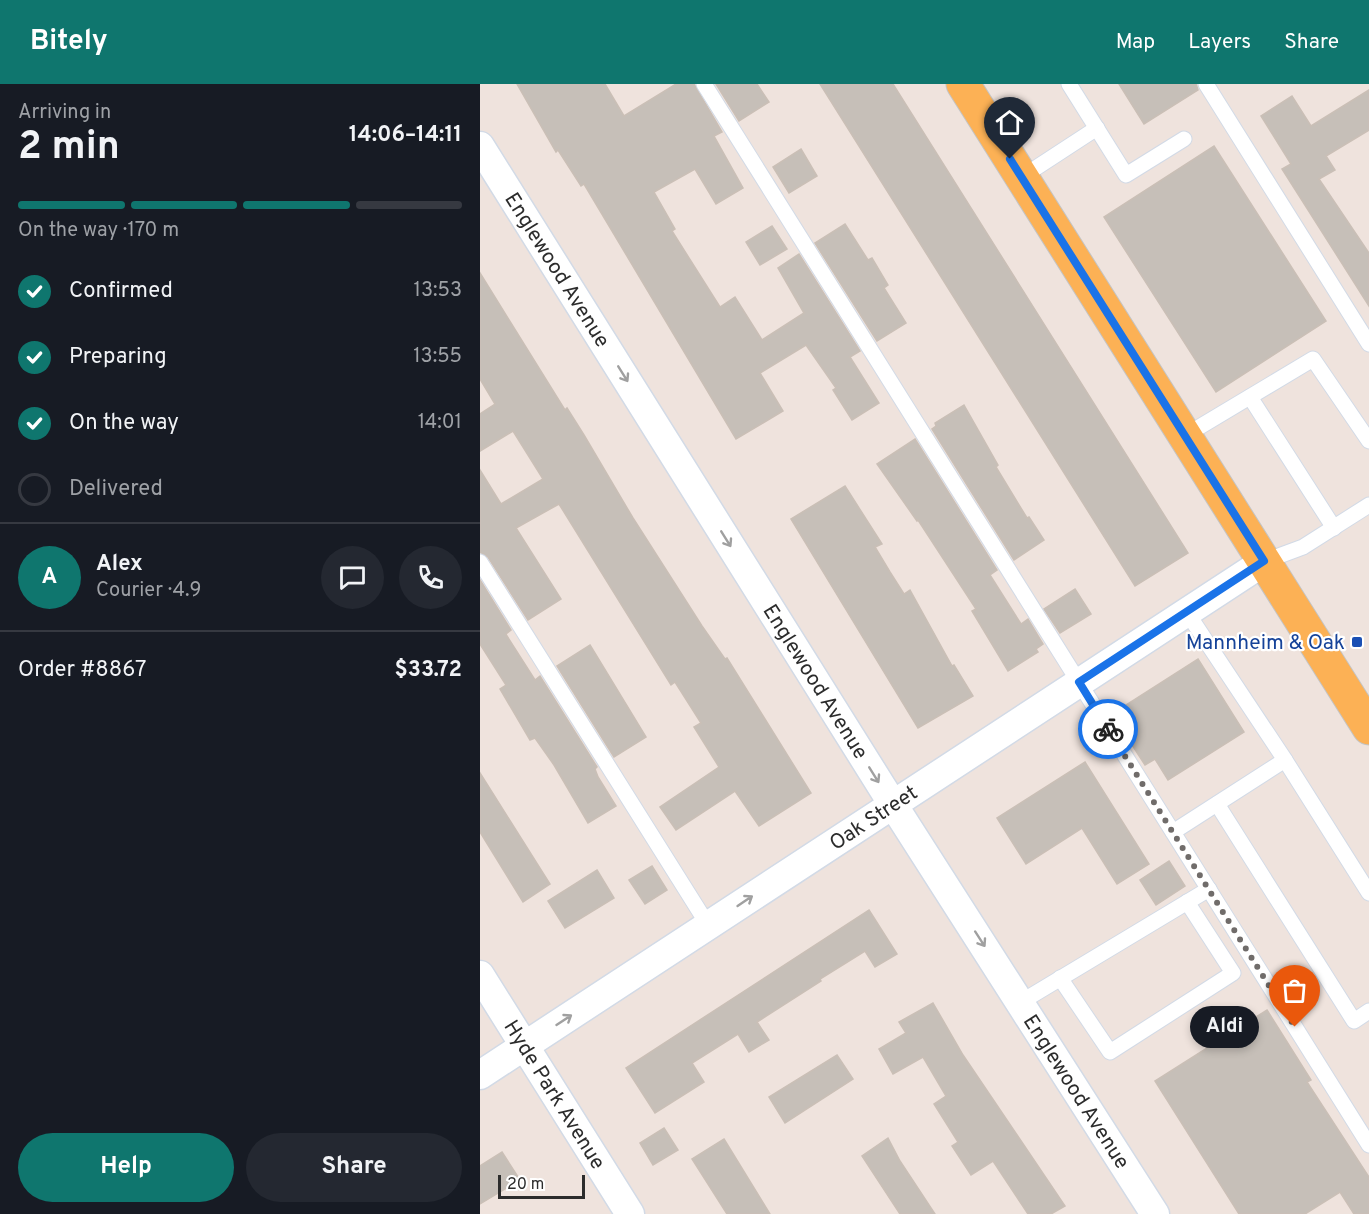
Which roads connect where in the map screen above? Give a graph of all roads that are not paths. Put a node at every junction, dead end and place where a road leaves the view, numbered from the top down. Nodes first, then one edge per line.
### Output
1 (704, 84) edge
2 (963, 84) edge
3 (1069, 84) edge
4 (1206, 84) edge
5 (1097, 128) junction
6 (1184, 139) dead end
7 (480, 146) edge
8 (1022, 177) junction
9 (1369, 344) edge
10 (1250, 397) junction
11 (1185, 435) junction
12 (1369, 441) edge
13 (1369, 505) edge
14 (1334, 528) junction
15 (1264, 561) junction
16 (480, 562) edge
17 (1186, 610) junction
18 (1079, 682) junction
19 (1369, 728) edge
20 (1285, 760) junction
21 (892, 803) junction
22 (1217, 804) junction
23 (1173, 832) junction
24 (1209, 889) junction
25 (1369, 893) edge
26 (1187, 902) junction
27 (708, 925) junction
28 (480, 975) edge
29 (1060, 978) junction
30 (1021, 1002) junction
31 (1369, 1011) edge
32 (524, 1046) junction
33 (480, 1075) edge
34 (1369, 1144) edge
35 (630, 1214) edge
36 (1155, 1214) edge

1 - 18 lane
2 - 8 main road
3 - 5 lane
4 - 9 lane
5 - 6 lane
5 - 8 lane
7 -> 21 street, Englewood Avenue
8 - 11 main road
10 - 11 lane
10 - 12 lane
10 - 14 lane
11 - 15 main road
13 - 14 lane
14 - 15 lane
15 - 17 street, Oak Street
15 - 19 main road
16 - 27 lane
17 - 18 street, Oak Street
17 - 20 lane
18 - 21 street, Oak Street
18 - 23 lane
20 - 22 lane
20 - 25 lane
27 -> 21 street, Oak Street
21 -> 30 street, Englewood Avenue
22 - 23 lane
22 - 31 lane
23 - 24 lane
24 - 26 lane
24 - 34 lane
26 - 29 lane
26 - 29 lane
32 -> 27 street, Oak Street
28 - 32 street, Hyde Park Avenue
29 - 30 lane
30 - 36 street, Englewood Avenue
32 - 33 street, Oak Street
32 - 35 street, Hyde Park Avenue

